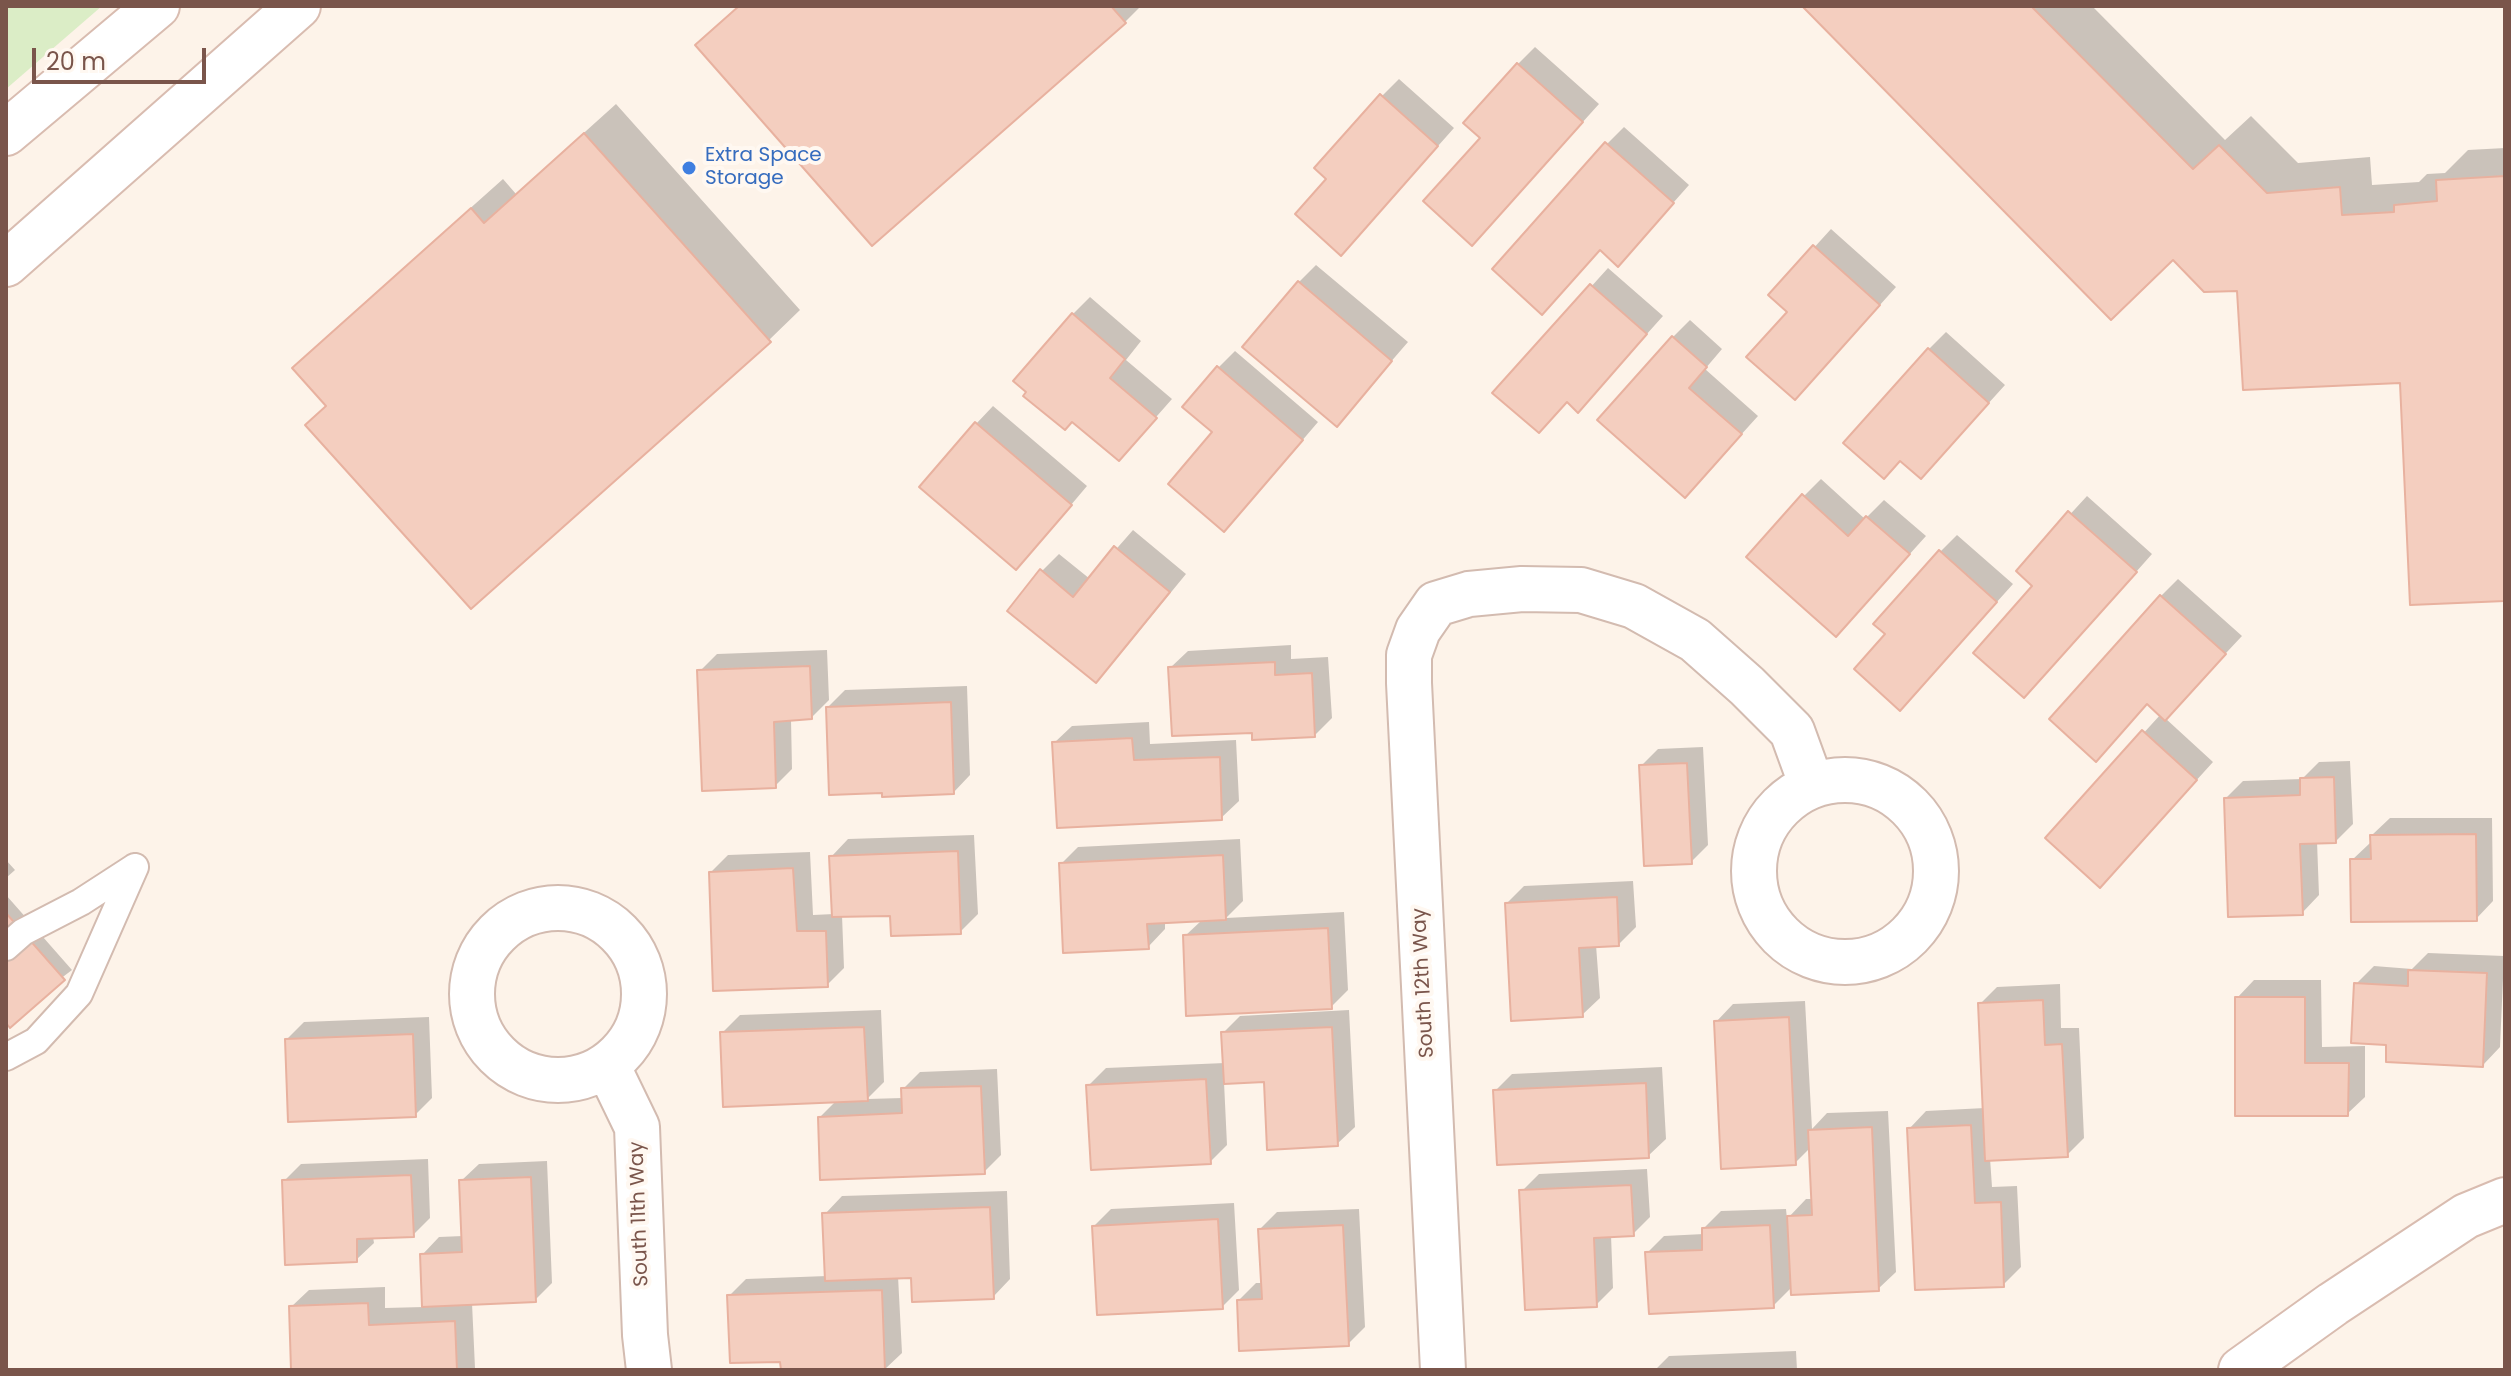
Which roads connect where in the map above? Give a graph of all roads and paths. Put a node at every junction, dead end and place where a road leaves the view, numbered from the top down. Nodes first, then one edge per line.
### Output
1 (157, 6) edge
2 (298, 6) edge
3 (6, 133) edge
4 (6, 264) edge
5 (1812, 786) junction
6 (6, 947) edge
7 (6, 1057) edge
8 (607, 1065) dead end
9 (2505, 1200) edge
10 (649, 1370) edge
11 (1443, 1370) edge
12 (2241, 1370) edge

1 - 3 street
2 - 4 street
5 - 5 street
5 - 11 street, South 12th Way
6 - 7 lane
8 - 10 street, South 11th Way
9 - 12 street

